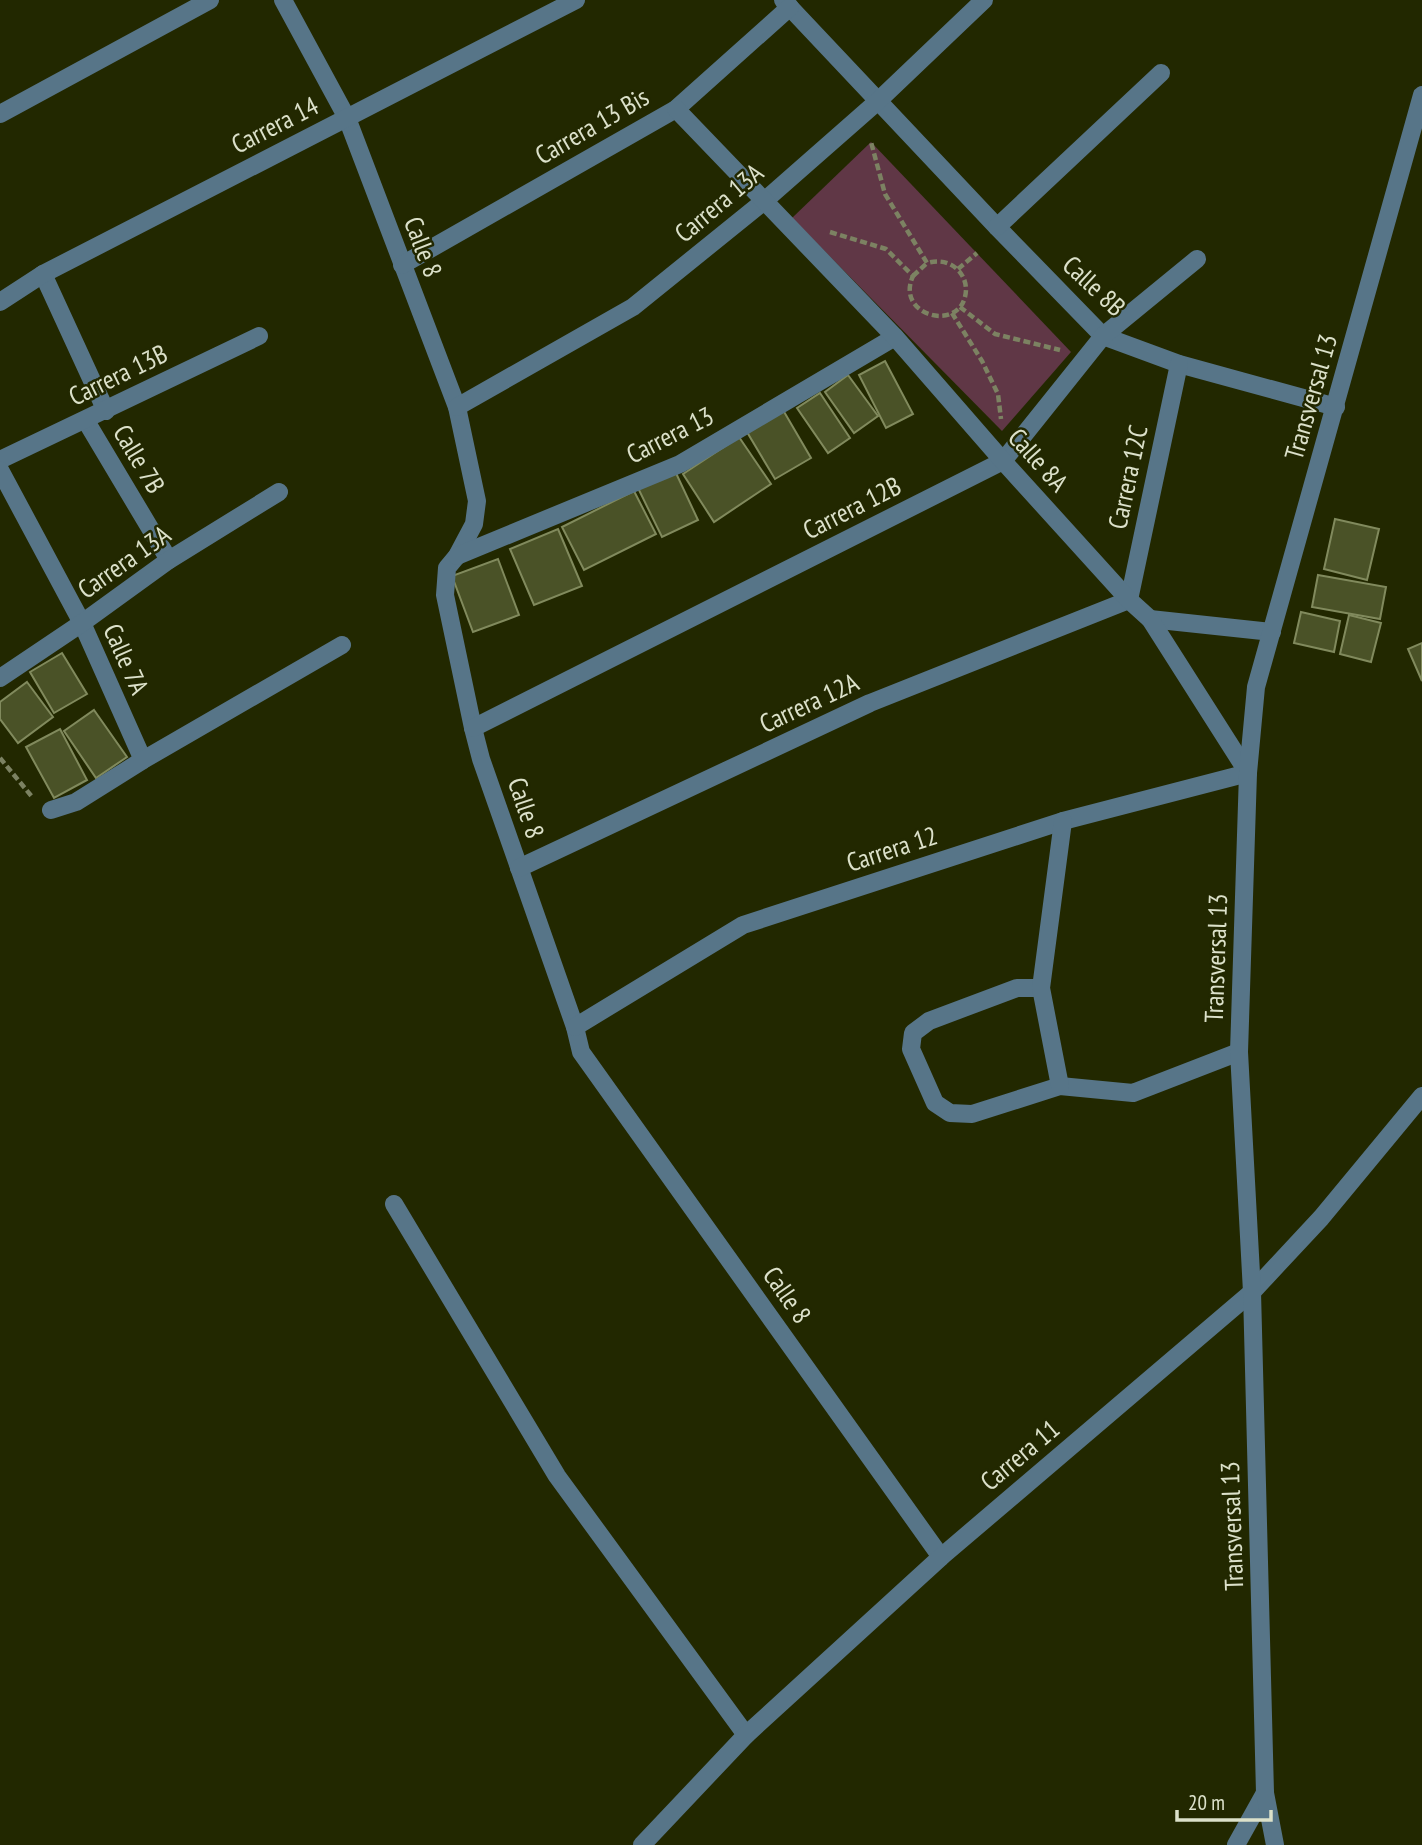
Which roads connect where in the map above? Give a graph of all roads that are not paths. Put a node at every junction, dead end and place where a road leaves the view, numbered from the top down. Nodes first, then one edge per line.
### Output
1 (210, 0) edge
2 (283, 0) edge
3 (576, 0) edge
4 (984, 0) edge
5 (786, 4) edge
6 (1161, 73) dead end
7 (1422, 95) edge
8 (878, 101) junction
9 (676, 110) junction
10 (0, 114) edge
11 (347, 118) junction
12 (764, 202) junction
13 (996, 227) junction
14 (1197, 258) dead end
15 (402, 265) junction
16 (43, 275) junction
17 (0, 302) edge
18 (259, 336) dead end
19 (1103, 336) junction
20 (895, 337) junction
21 (1180, 364) junction
22 (457, 407) junction
23 (1336, 407) junction
24 (106, 411) junction
25 (86, 421) junction
26 (0, 460) edge
27 (1003, 461) junction
28 (0, 470) edge
29 (279, 492) dead end
30 (457, 556) junction
31 (169, 560) junction
32 (1129, 600) junction
33 (1150, 619) junction
34 (82, 623) junction
35 (1272, 632) junction
36 (342, 645) dead end
37 (0, 678) edge
38 (473, 728) junction
39 (143, 760) junction
40 (1248, 773) junction
41 (51, 810) road end
42 (1063, 821) junction
43 (519, 868) junction
44 (1041, 988) junction
45 (575, 1027) junction
46 (1239, 1052) junction
47 (1060, 1086) junction
48 (1422, 1096) edge
49 (394, 1204) dead end
50 (1252, 1292) junction
51 (941, 1558) junction
52 (746, 1735) junction
53 (1265, 1793) junction
54 (642, 1845) edge
55 (1236, 1845) edge
56 (1275, 1845) edge

1 - 10 street
2 - 11 street, Calle 8
3 - 11 street, Carrera 14
4 - 8 street, Carrera 13A
5 - 8 street, Calle 8B
5 - 9 street, Carrera 13 Bis
6 - 13 street
7 - 23 street, Transversal 13
8 - 12 street, Carrera 13A
8 - 13 street, Calle 8B
9 - 12 street, Calle 8A
9 - 15 street, Carrera 13 Bis
11 - 15 street, Calle 8
11 - 16 street, Carrera 14
12 - 20 street, Calle 8A
12 - 22 street, Carrera 13A
13 - 19 street, Calle 8B
14 - 19 street, Carrera 12B
15 - 22 street, Calle 8
16 - 17 street, Carrera 14
16 - 24 street, Calle 7B
18 - 24 street, Carrera 13B
19 - 21 street, Calle 8B
19 - 27 street, Carrera 12B
20 - 27 street, Calle 8A
20 - 30 street, Carrera 13
21 - 23 street, Calle 8B
21 - 32 street, Carrera 12C
22 - 30 street, Calle 8
23 - 35 street, Transversal 13
24 - 25 street, Carrera 13B
25 - 26 street, Carrera 13B
25 - 31 street, Calle 7B
27 - 32 street, Calle 8A
27 - 38 street, Carrera 12B
28 - 34 street, Calle 7A
29 - 31 street, Carrera 13A
30 - 38 street, Calle 8
31 - 34 street, Carrera 13A
32 - 33 street, Calle 8A
32 - 43 street, Carrera 12A
33 - 35 street
33 - 40 street, Calle 8A
34 - 37 street, Carrera 13A
34 - 39 street, Calle 7A
35 - 40 street, Transversal 13
36 - 39 street
38 - 43 street, Calle 8
39 - 41 street
40 - 42 street, Carrera 12
40 - 46 street, Transversal 13
42 - 44 street
42 - 45 street, Carrera 12
43 - 45 street, Calle 8
44 - 47 street
44 - 47 street
45 - 51 street, Calle 8
46 - 47 street
46 - 50 street, Transversal 13
48 - 50 street, Carrera 11
49 - 52 street
50 - 51 street, Carrera 11
50 - 53 street, Transversal 13
51 - 52 street, Carrera 11
52 - 54 street, Carrera 11
53 - 55 street
53 - 56 street, Transversal 13

